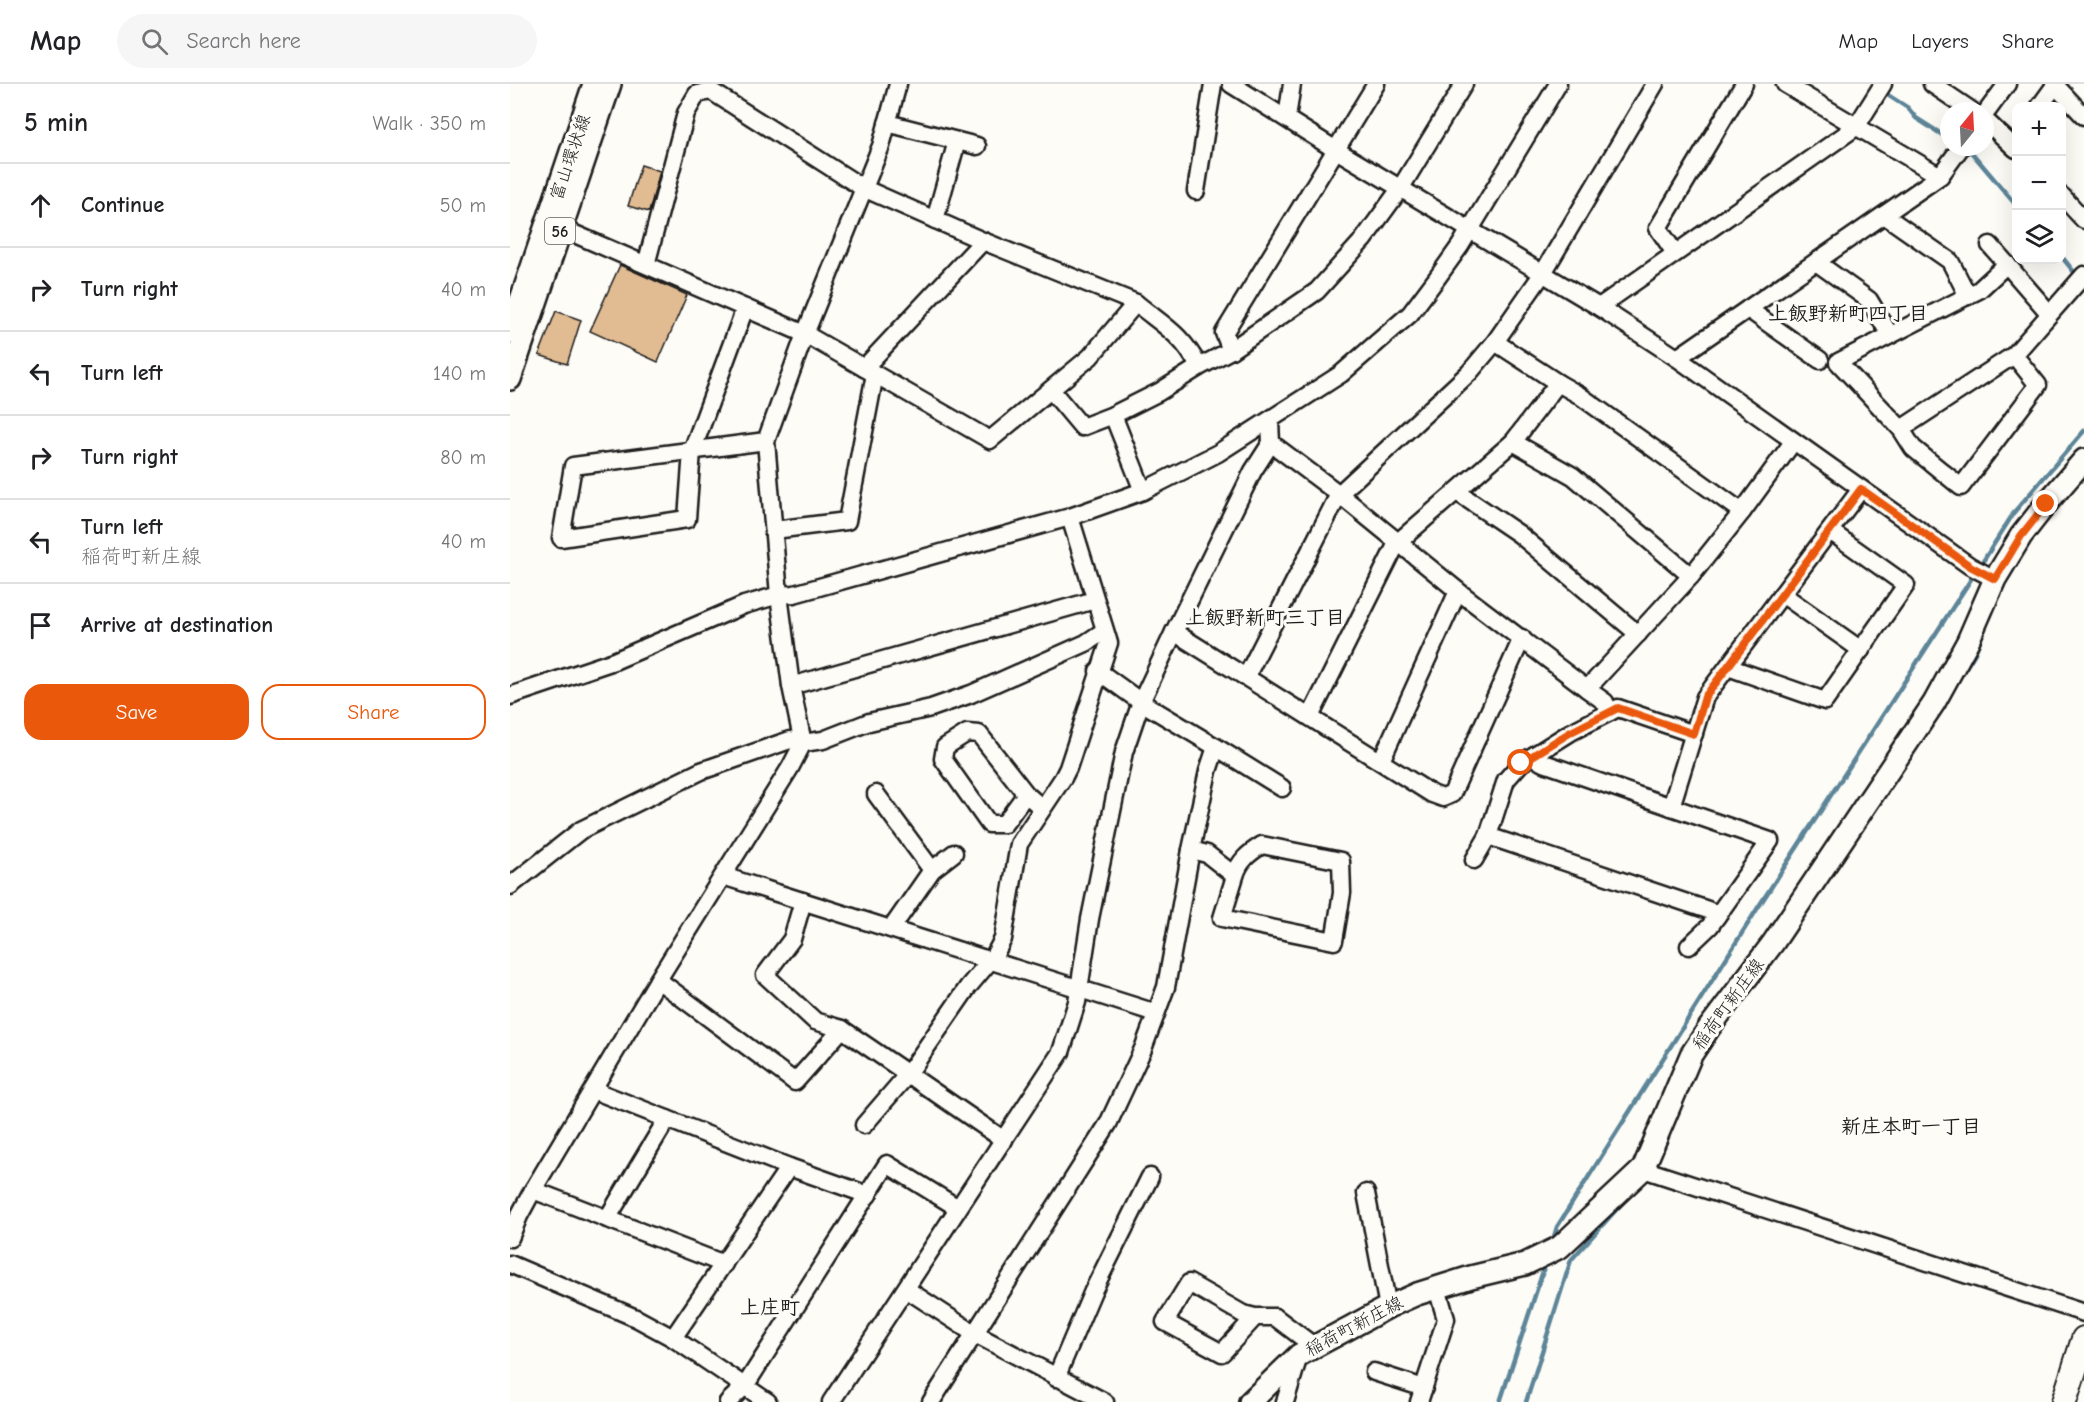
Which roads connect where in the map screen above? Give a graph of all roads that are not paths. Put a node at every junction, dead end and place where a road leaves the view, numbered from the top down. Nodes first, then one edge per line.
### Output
1 (594, 84) edge
2 (610, 84) edge
3 (898, 84) edge
4 (1213, 84) edge
5 (1231, 84) edge
6 (1292, 84) edge
7 (1464, 84) edge
8 (1558, 84) edge
9 (1655, 84) edge
10 (1744, 84) edge
11 (1785, 84) edge
12 (1883, 84) edge
13 (1932, 84) edge
14 (2007, 84) edge
15 (2055, 85) edge
16 (1374, 86) edge
17 (1959, 102) edge
18 (1994, 102) edge
19 (2043, 102) edge
20 (2084, 116) edge
21 (1287, 118) junction
22 (887, 123) junction
23 (1856, 127) junction
24 (1994, 127) edge
25 (957, 141) junction
26 (2012, 142) edge
27 (976, 146) dead end
28 (1336, 150) junction
29 (1954, 156) edge
30 (1940, 176) junction
31 (863, 189) junction
32 (1400, 189) junction
33 (1196, 191) dead end
34 (2066, 201) edge
35 (1884, 215) junction
36 (935, 220) junction
37 (2084, 220) edge
38 (561, 228) junction
39 (1470, 231) junction
40 (983, 241) junction
41 (1990, 245) dead end
42 (1675, 253) junction
43 (1816, 262) junction
44 (2007, 264) junction
45 (646, 265) junction
46 (1543, 273) junction
47 (2084, 275) edge
48 (1968, 296) junction
49 (1136, 303) junction
50 (1599, 307) junction
51 (745, 308) junction
52 (1748, 309) junction
53 (2049, 313) junction
54 (510, 332) edge
55 (805, 334) junction
56 (1890, 335) junction
57 (1495, 342) junction
58 (1231, 350) junction
59 (2014, 355) junction
60 (1677, 358) junction
61 (1820, 360) dead end
62 (1199, 367) junction
63 (869, 371) junction
64 (510, 379) edge
65 (1558, 383) junction
66 (1051, 390) junction
67 (1113, 415) junction
68 (1270, 421) junction
69 (1901, 429) junction
70 (766, 441) junction
71 (1513, 442) junction
72 (1794, 442) junction
73 (1271, 443) junction
74 (692, 451) junction
75 (2084, 460) edge
76 (1861, 489) junction
77 (1143, 491) junction
78 (1457, 492) junction
79 (1339, 494) junction
80 (1742, 512) junction
81 (1070, 517) junction
82 (774, 530) junction
83 (1830, 531) junction
84 (1397, 543) junction
85 (1982, 572) junction
86 (1691, 576) junction
87 (1458, 591) junction
88 (1782, 594) junction
89 (779, 595) junction
90 (1095, 600) junction
91 (1104, 631) junction
92 (1174, 632) junction
93 (1638, 634) junction
94 (1522, 638) junction
95 (1860, 650) junction
96 (1728, 667) junction
97 (1098, 671) junction
98 (1246, 677) junction
99 (791, 686) junction
100 (1587, 689) junction
101 (510, 696) edge
102 (1140, 702) junction
103 (1610, 712) junction
104 (1310, 717) junction
105 (1694, 734) junction
106 (803, 743) junction
107 (1216, 747) junction
108 (1536, 754) junction
109 (1380, 761) junction
110 (1282, 788) dead end
111 (876, 794) dead end
112 (1026, 794) junction
113 (1671, 807) junction
114 (1041, 808) junction
115 (1488, 836) junction
116 (1191, 850) junction
117 (954, 853) dead end
118 (1474, 860) dead end
119 (932, 870) junction
120 (723, 876) junction
121 (1235, 876) junction
122 (510, 886) edge
123 (804, 901) junction
124 (1717, 916) junction
125 (891, 929) junction
126 (1689, 946) dead end
127 (990, 961) junction
128 (658, 980) junction
129 (1079, 988) junction
130 (1156, 1013) junction
131 (842, 1029) junction
132 (908, 1074) junction
133 (593, 1090) junction
134 (667, 1119) junction
135 (864, 1125) dead end
136 (1004, 1140) junction
137 (789, 1167) junction
138 (1642, 1169) junction
139 (1150, 1177) dead end
140 (533, 1190) junction
141 (1366, 1193) dead end
142 (868, 1195) junction
143 (958, 1208) junction
144 (607, 1219) junction
145 (510, 1238) edge
146 (510, 1264) edge
147 (724, 1264) junction
148 (1437, 1288) junction
149 (906, 1289) junction
150 (1388, 1307) junction
151 (2084, 1313) edge
152 (1255, 1317) junction
153 (975, 1334) junction
154 (673, 1338) junction
155 (2083, 1346) edge
156 (1307, 1351) junction
157 (1374, 1372) dead end
158 (1056, 1378) junction
159 (745, 1386) junction
160 (1079, 1389) junction
161 (1422, 1395) edge
162 (935, 1400) edge
163 (728, 1402) edge
164 (768, 1402) edge
165 (831, 1402) edge
166 (1068, 1402) edge
167 (1105, 1402) edge
168 (1250, 1402) edge
169 (1285, 1402) edge
170 (2064, 1402) edge

1 - 54 main road, 富山環状線 / 56
2 - 38 main road, 富山環状線 / 56
3 - 22 street
4 - 33 street
5 - 21 street
6 - 21 street
7 - 32 street
8 - 39 street
9 - 46 street
10 - 42 street
11 - 23 street
12 - 23 street
13 - 17 street
14 - 18 street
15 - 19 street
15 - 20 street
16 - 28 street
21 - 28 street
22 - 25 street
22 - 31 street
23 - 30 street
23 - 42 street
24 - 26 street
25 - 27 street
25 - 36 street
28 - 32 street
28 - 58 street
29 - 30 street
30 - 35 street
31 - 36 street
31 - 45 street
31 - 55 street
32 - 39 street
32 - 58 street
34 - 37 street
35 - 43 street
35 - 48 street
36 - 40 street
38 - 45 street
38 - 64 main road, 富山環状線 / 56
39 - 46 street
39 - 68 street
40 - 49 street
40 - 63 street
41 - 44 street
42 - 50 street
43 - 52 street
43 - 56 street
44 - 48 street
44 - 53 street
45 - 51 street
46 - 50 street
46 - 57 street
47 - 53 street
48 - 56 street
49 - 62 street
49 - 66 street
50 - 60 street
51 - 55 street
51 - 74 street
52 - 60 street
52 - 61 street
53 - 59 street
55 - 63 street
55 - 70 street
56 - 69 street
57 - 65 street
57 - 79 street
58 - 62 street
59 - 69 street
59 - 69 street
60 - 72 street
62 - 67 street
63 - 66 street
63 - 82 street
65 - 71 street
65 - 80 street
66 - 67 street
67 - 77 street
68 - 73 street
68 - 77 street
70 - 74 street
70 - 82 street
71 - 78 street
71 - 86 street
72 - 76 street
72 - 80 street
73 - 79 street
73 - 92 street
74 - 74 street
75 - 85 main road, 稲荷町新庄線
76 - 83 street
76 - 85 street
77 - 81 street
78 - 84 street
78 - 93 street
79 - 84 street
79 - 98 street
80 - 86 street
81 - 89 street
81 - 90 street
82 - 89 street
83 - 88 street
83 - 95 street
84 - 87 street
84 - 104 street
85 - 138 main road, 稲荷町新庄線
86 - 93 street
87 - 94 street
87 - 109 street
88 - 95 street
88 - 96 street
89 - 99 street
89 - 101 street
90 - 91 street
90 - 99 street
91 - 97 street
91 - 106 street
92 - 98 street
92 - 102 street
93 - 100 street
94 - 100 street
94 - 109 street
95 - 96 street
96 - 105 street
97 - 102 street
97 - 114 street
98 - 104 street
99 - 106 street
100 - 103 street
102 - 107 street
102 - 129 street
103 - 105 street
103 - 108 street
104 - 109 street
105 - 113 street
106 - 120 street
106 - 122 street
107 - 110 street
107 - 116 street
108 - 113 street
108 - 115 street
111 - 119 street
112 - 112 street
112 - 114 street
113 - 124 street
114 - 127 street
115 - 118 street
115 - 124 street
116 - 121 street
116 - 130 street
117 - 119 street
119 - 125 street
120 - 123 street
120 - 128 street
121 - 121 street
123 - 125 street
123 - 131 street
124 - 126 street
125 - 127 street
127 - 129 street
127 - 132 street
128 - 131 street
128 - 133 street
129 - 130 street
129 - 136 street
130 - 153 street
131 - 132 street
132 - 135 street
132 - 136 street
133 - 134 street
133 - 140 street
134 - 137 street
134 - 144 street
136 - 143 street
137 - 142 street
137 - 147 street
138 - 148 main road, 稲荷町新庄線
138 - 151 street
139 - 158 street
140 - 144 street
140 - 145 street
141 - 150 street
142 - 143 street
142 - 159 street
143 - 149 street
144 - 147 street
146 - 154 street
147 - 154 street
148 - 150 main road, 稲荷町新庄線
148 - 161 street
149 - 153 street
149 - 165 street
150 - 156 main road, 稲荷町新庄線
152 - 152 street
152 - 156 street
153 - 158 street
153 - 162 street
154 - 159 street
155 - 170 highway
156 - 168 main road, 稲荷町新庄線
156 - 169 street
157 - 161 street
158 - 160 street
159 - 163 street
159 - 164 street
160 - 166 street
160 - 167 street

